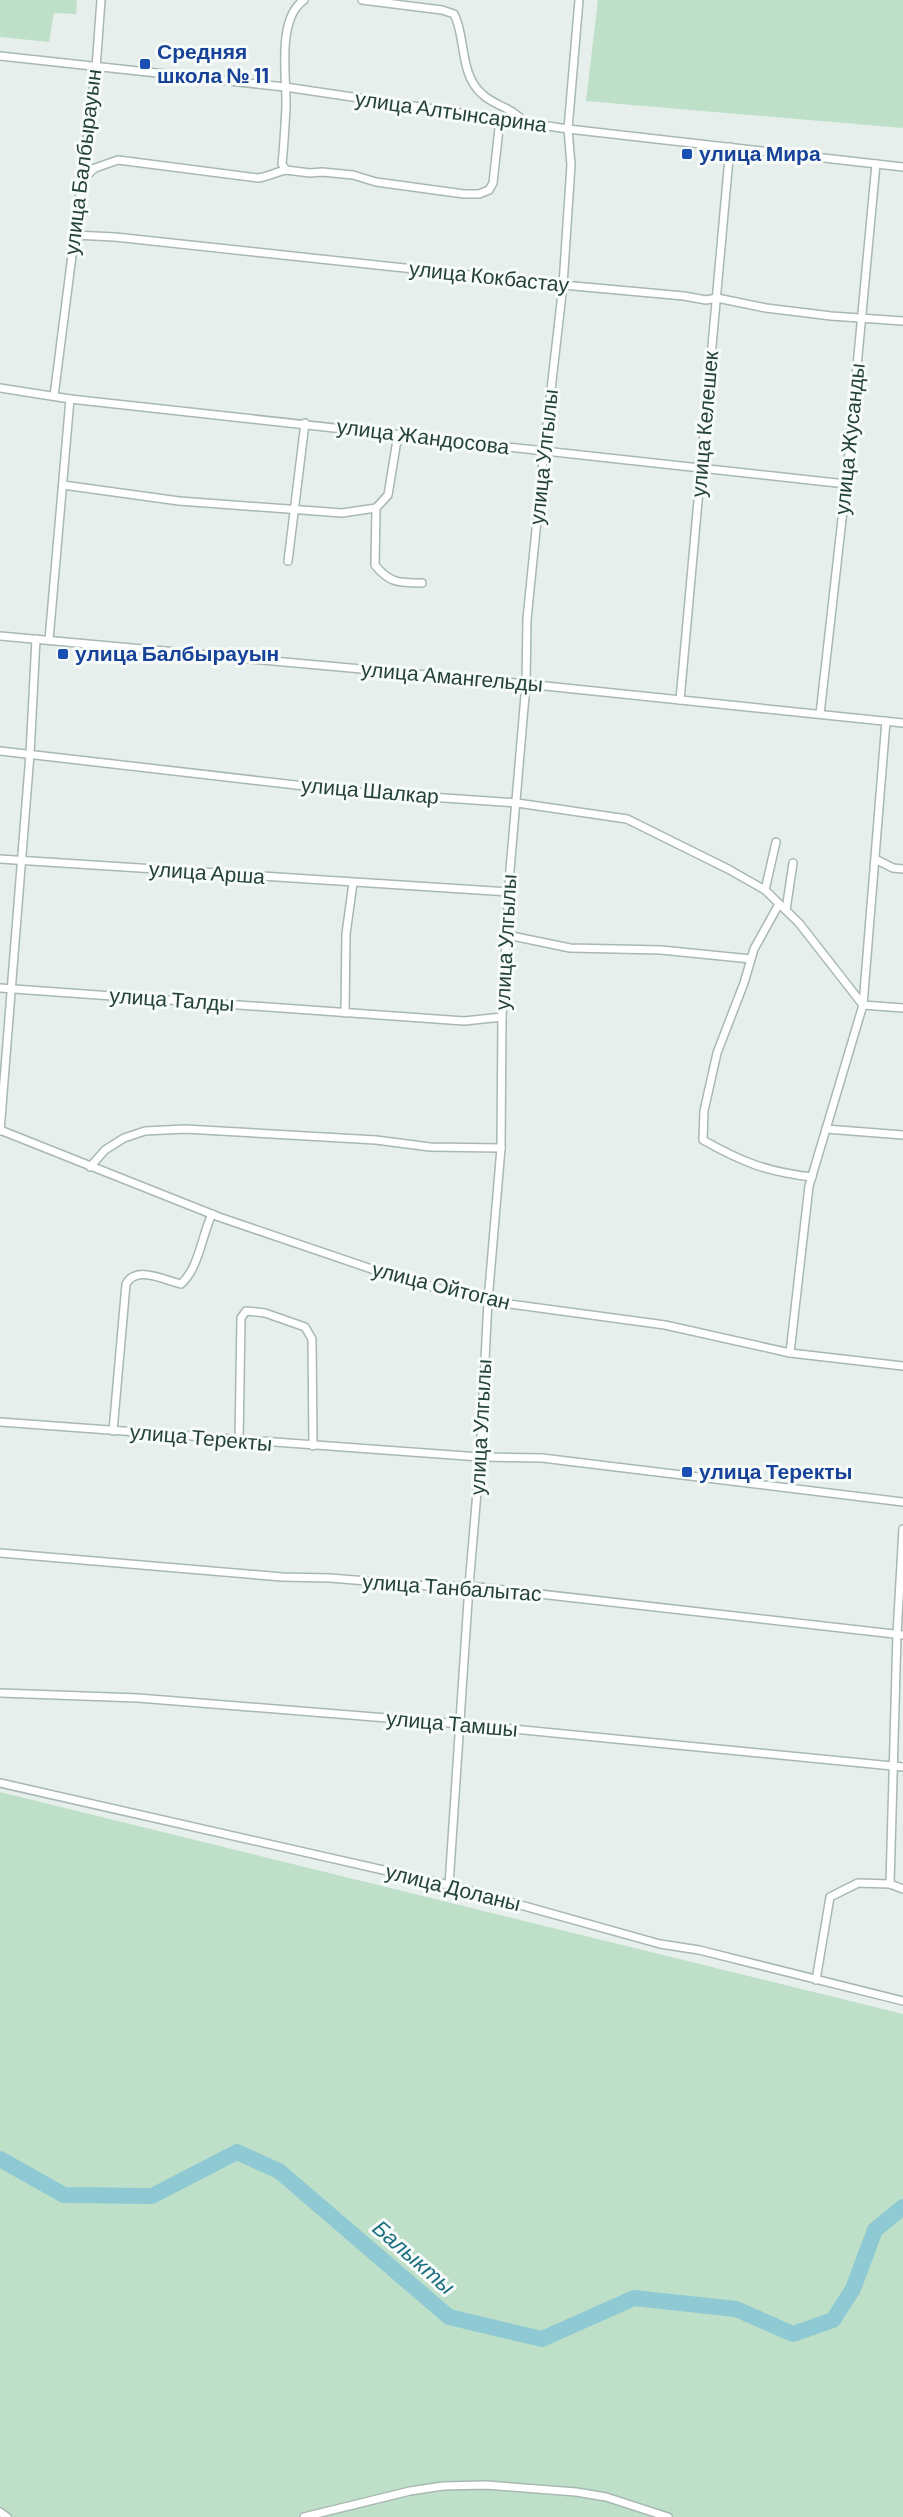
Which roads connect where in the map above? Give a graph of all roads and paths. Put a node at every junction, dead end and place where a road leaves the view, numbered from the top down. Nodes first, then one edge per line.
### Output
1 (101, 0) edge
2 (304, 0) edge
3 (362, 0) edge
4 (579, 0) edge
5 (0, 56) edge
6 (96, 68) junction
7 (285, 87) junction
8 (505, 120) junction
9 (525, 123) junction
10 (568, 129) junction
11 (730, 147) junction
12 (876, 164) junction
13 (903, 167) edge
14 (286, 170) junction
15 (80, 181) junction
16 (74, 235) junction
17 (563, 285) junction
18 (717, 298) junction
19 (861, 316) junction
20 (903, 321) edge
21 (0, 388) edge
22 (54, 396) junction
23 (70, 399) junction
24 (305, 423) junction
25 (398, 434) junction
26 (543, 451) junction
27 (701, 469) junction
28 (846, 484) junction
29 (63, 485) junction
30 (376, 508) junction
31 (296, 509) junction
32 (288, 561) dead end
33 (422, 583) dead end
34 (0, 636) edge
35 (36, 639) junction
36 (50, 640) junction
37 (525, 684) junction
38 (680, 699) junction
39 (820, 714) junction
40 (886, 721) junction
41 (903, 723) edge
42 (0, 751) edge
43 (30, 754) junction
44 (517, 804) junction
45 (776, 842) dead end
46 (0, 859) edge
47 (875, 859) junction
48 (22, 860) junction
49 (793, 863) dead end
50 (903, 869) edge
51 (353, 883) junction
52 (765, 890) junction
53 (509, 892) junction
54 (779, 904) junction
55 (786, 910) junction
56 (507, 935) junction
57 (751, 959) junction
58 (0, 988) edge
59 (10, 988) junction
60 (863, 1005) junction
61 (903, 1008) edge
62 (345, 1013) junction
63 (502, 1017) junction
64 (826, 1129) junction
65 (0, 1130) edge
66 (903, 1135) edge
67 (501, 1148) junction
68 (90, 1167) junction
69 (812, 1177) junction
70 (212, 1214) junction
71 (488, 1301) junction
72 (790, 1353) junction
73 (903, 1366) edge
74 (0, 1422) edge
75 (113, 1431) junction
76 (239, 1441) junction
77 (313, 1446) junction
78 (480, 1457) junction
79 (903, 1502) edge
80 (903, 1530) edge
81 (0, 1553) edge
82 (469, 1586) junction
83 (900, 1634) edge
84 (0, 1693) edge
85 (461, 1724) junction
86 (895, 1766) junction
87 (903, 1767) edge
88 (0, 1783) edge
89 (890, 1884) junction
90 (449, 1886) junction
91 (903, 1889) edge
92 (816, 1980) junction
93 (903, 2001) edge
94 (0, 2512) edge
95 (7, 2517) edge
96 (304, 2517) edge
97 (668, 2517) edge

1 - 6 street, улица Балбырауын
2 - 7 street
3 - 9 street
4 - 10 street, улица Улгылы
5 - 6 street, улица Алтынсарина
6 - 7 street, улица Алтынсарина
6 - 15 street, улица Балбырауын
7 - 8 street, улица Алтынсарина
7 - 14 street
8 - 9 street, улица Алтынсарина
8 - 14 street
9 - 10 street, улица Алтынсарина
10 - 11 street, улица Алтынсарина
10 - 17 street, улица Улгылы
11 - 12 street, улица Алтынсарина
11 - 18 street, улица Келешек
12 - 13 street, улица Алтынсарина
12 - 19 street, улица Жусанды
14 - 15 street
15 - 16 street, улица Балбырауын
16 - 17 street, улица Кокбастау
16 - 22 street, улица Балбырауын
17 - 18 street, улица Кокбастау
17 - 26 street, улица Улгылы
18 - 19 street, улица Кокбастау
18 - 27 street, улица Келешек
19 - 20 street, улица Кокбастау
19 - 28 street, улица Жусанды
21 - 22 street, улица Жандосова
22 - 23 street, улица Жандосова
23 - 24 street, улица Жандосова
23 - 29 street
24 - 25 street, улица Жандосова
24 - 31 street
25 - 26 street, улица Жандосова
25 - 30 street
26 - 27 street, улица Жандосова
26 - 37 street, улица Улгылы
27 - 28 street, улица Жандосова
27 - 38 street, улица Келешек
28 - 39 street, улица Жусанды
29 - 31 street
29 - 36 street
30 - 31 street
30 - 33 street
31 - 32 street
34 - 35 street, улица Амангельды
35 - 36 street, улица Амангельды
35 - 43 street
36 - 37 street, улица Амангельды
37 - 38 street, улица Амангельды
37 - 44 street, улица Улгылы
38 - 39 street, улица Амангельды
39 - 40 street, улица Амангельды
40 - 41 street, улица Амангельды
40 - 47 street
42 - 43 street, улица Шалкар
43 - 44 street, улица Шалкар
43 - 48 street
44 - 52 street, улица Шалкар
44 - 53 street, улица Улгылы
45 - 52 street
46 - 48 street, улица Арша
47 - 50 street
47 - 60 street
48 - 51 street, улица Арша
48 - 59 street
49 - 55 street
51 - 53 street, улица Арша
51 - 62 street
52 - 54 street, улица Шалкар
53 - 56 street, улица Улгылы
54 - 55 street, улица Шалкар
54 - 57 street
55 - 60 street, улица Шалкар
56 - 57 street
56 - 63 street, улица Улгылы
57 - 69 street
58 - 59 street, улица Талды
59 - 62 street, улица Талды
59 - 65 street
60 - 61 street
60 - 64 street
62 - 63 street, улица Талды
63 - 67 street, улица Улгылы
64 - 66 street
64 - 69 street
65 - 68 street, улица Ойтоган
67 - 68 street
67 - 71 street, улица Улгылы
68 - 70 street, улица Ойтоган
69 - 72 street
70 - 71 street, улица Ойтоган
70 - 75 street
71 - 72 street, улица Ойтоган
71 - 78 street, улица Улгылы
72 - 73 street, улица Ойтоган
74 - 75 street, улица Теректы
75 - 76 street, улица Теректы
76 - 77 street, улица Теректы
76 - 77 street
77 - 78 street, улица Теректы
78 - 79 street, улица Теректы
78 - 82 street, улица Улгылы
80 - 83 street
81 - 82 street, улица Танбалытас
82 - 83 street, улица Танбалытас
82 - 85 street, улица Улгылы
83 - 86 street
84 - 85 street, улица Тамшы
85 - 86 street, улица Тамшы
85 - 90 street, улица Улгылы
86 - 87 street, улица Тамшы
86 - 89 street
88 - 90 street, улица Доланы
89 - 91 street
89 - 92 street
90 - 92 street, улица Доланы
92 - 93 street, улица Доланы
94 - 95 street
96 - 97 street

